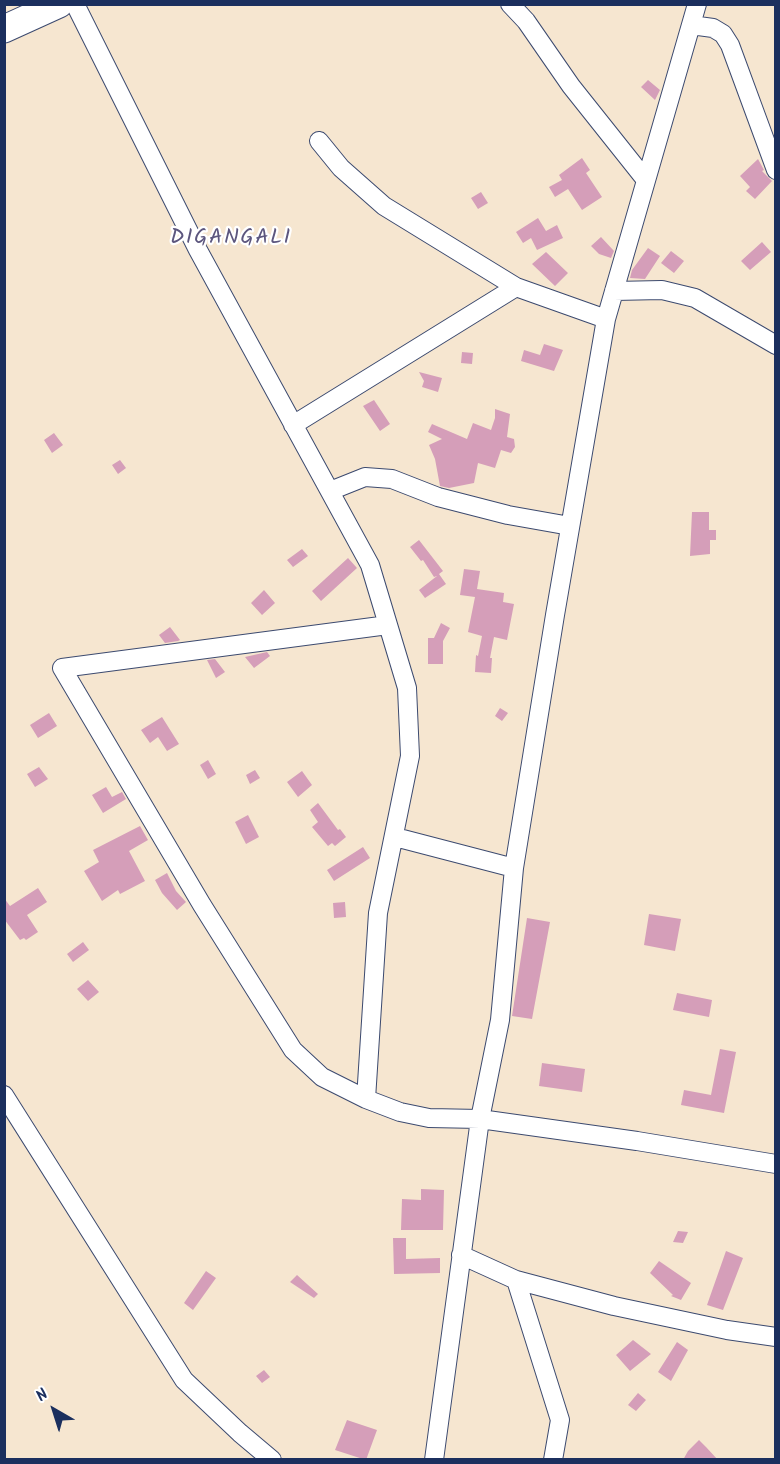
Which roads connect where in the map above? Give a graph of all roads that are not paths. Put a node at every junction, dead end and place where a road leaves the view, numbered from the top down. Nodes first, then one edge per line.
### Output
1 (14, 4) edge
2 (59, 4) edge
3 (75, 4) edge
4 (510, 4) edge
5 (697, 4) edge
6 (4, 9) edge
7 (691, 25) junction
8 (4, 29) edge
9 (319, 141) dead end
10 (775, 168) edge
11 (645, 179) junction
12 (516, 287) junction
13 (614, 291) junction
14 (606, 319) junction
15 (776, 345) edge
16 (293, 425) junction
17 (330, 491) junction
18 (570, 526) junction
19 (388, 625) junction
20 (395, 837) junction
21 (514, 868) junction
22 (4, 1095) edge
23 (366, 1099) junction
24 (480, 1119) junction
25 (776, 1164) edge
26 (462, 1255) junction
27 (516, 1280) junction
28 (776, 1337) edge
29 (272, 1460) edge
30 (434, 1460) edge
31 (554, 1460) edge

1 - 6 highway
2 - 8 highway
3 - 16 street
4 - 11 street
5 - 7 street
7 - 10 street
7 - 11 street
9 - 12 street
11 - 13 street
12 - 14 street
12 - 16 street
13 - 14 street
13 - 15 street
14 - 18 street
16 - 17 street
17 - 18 street
17 - 19 street
18 - 21 street
19 - 20 street
19 - 23 street
20 - 21 street
20 - 23 street
21 - 24 street
22 - 29 street
23 - 24 street
24 - 25 street
24 - 26 street
26 - 27 street
26 - 30 street
27 - 28 street
27 - 31 street

